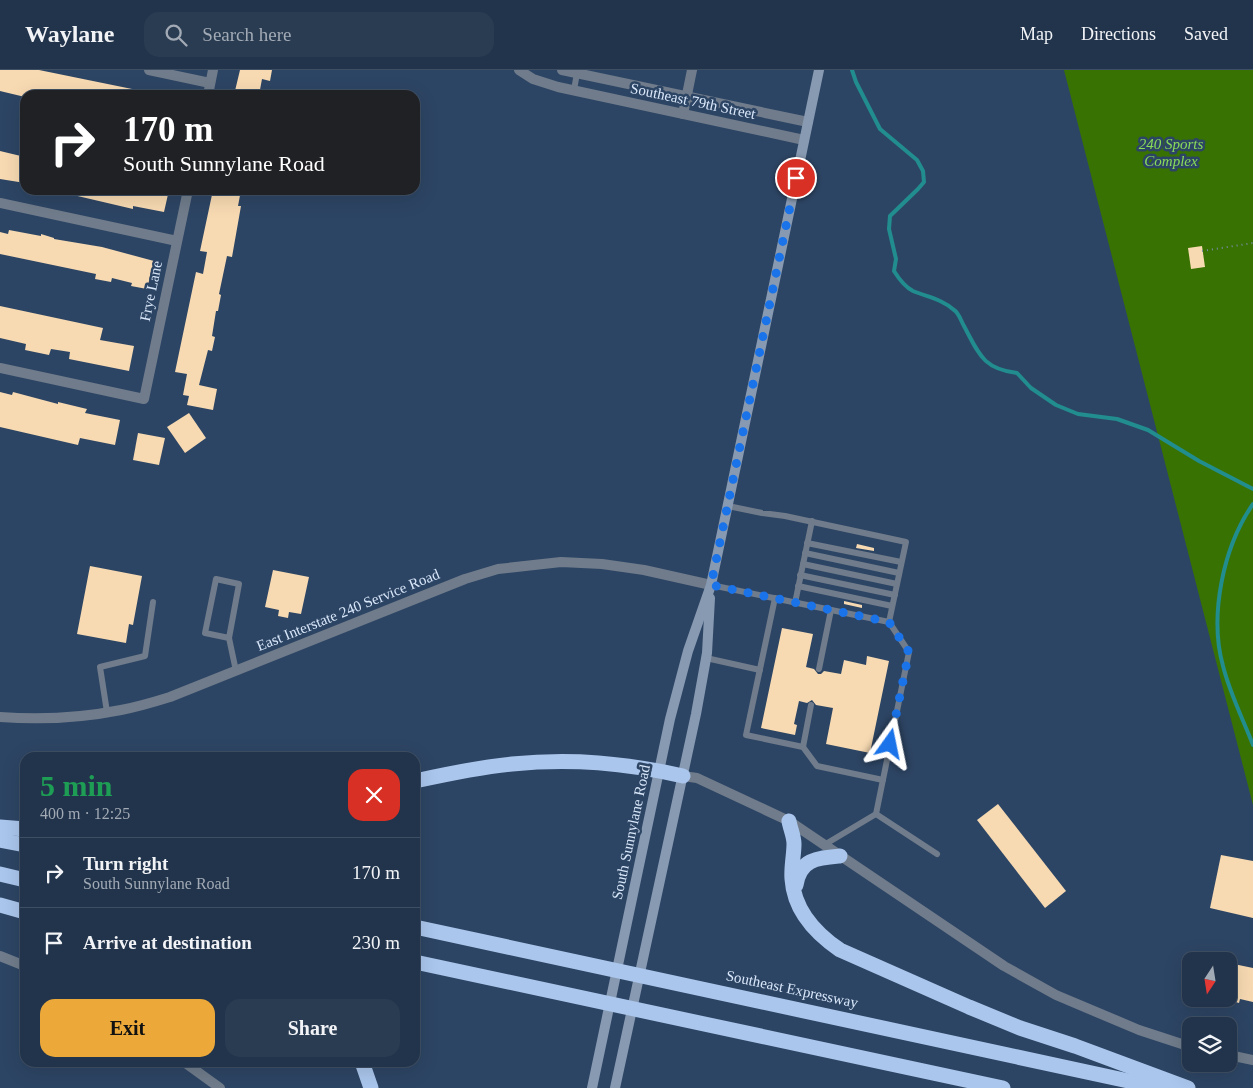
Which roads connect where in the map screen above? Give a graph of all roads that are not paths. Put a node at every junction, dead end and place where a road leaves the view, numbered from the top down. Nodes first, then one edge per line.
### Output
1 (149, 70) edge
2 (213, 70) edge
3 (518, 70) edge
4 (562, 70) edge
5 (692, 70) edge
6 (819, 70) edge
7 (577, 73) junction
8 (210, 83) junction
9 (209, 90) edge
10 (574, 90) junction
11 (687, 97) junction
12 (683, 114) junction
13 (808, 122) junction
14 (804, 140) junction
15 (187, 195) edge
16 (0, 203) edge
17 (177, 241) junction
18 (0, 368) edge
19 (728, 506) junction
20 (812, 521) junction
21 (807, 542) junction
22 (805, 553) junction
23 (901, 562) junction
24 (803, 564) junction
25 (899, 573) junction
26 (800, 575) junction
27 (897, 584) junction
28 (711, 585) junction
29 (798, 586) junction
30 (895, 595) junction
31 (775, 598) junction
32 (153, 602) dead end
33 (795, 603) junction
34 (892, 606) junction
35 (831, 610) junction
36 (889, 622) junction
37 (228, 638) junction
38 (706, 658) junction
39 (819, 669) dead end
40 (760, 670) junction
41 (236, 671) junction
42 (811, 705) dead end
43 (107, 712) junction
44 (0, 717) edge
45 (803, 747) junction
46 (660, 771) junction
47 (683, 776) junction
48 (420, 780) edge
49 (883, 780) junction
50 (876, 814) junction
51 (789, 821) junction
52 (0, 826) edge
53 (20, 828) edge
54 (0, 840) edge
55 (20, 844) edge
56 (824, 845) junction
57 (937, 854) dead end
58 (840, 856) junction
59 (0, 874) edge
60 (20, 879) edge
61 (794, 894) junction
62 (0, 905) edge
63 (20, 911) edge
64 (420, 928) edge
65 (0, 956) edge
66 (420, 963) edge
67 (20, 964) edge
68 (1182, 1044) edge
69 (1237, 1057) edge
70 (1253, 1060) edge
71 (191, 1067) edge
72 (364, 1067) edge
73 (220, 1088) edge
74 (371, 1088) edge
75 (592, 1088) edge
76 (616, 1088) edge
77 (1003, 1088) edge
78 (1161, 1088) edge
79 (1188, 1088) edge

1 - 8 street
2 - 8 street
3 - 10 street, Southeast 79th Street
4 - 7 street, Southeast 79th Street
5 - 11 street
6 - 13 main road, South Sunnylane Road
7 - 10 lane
7 - 11 street, Southeast 79th Street
8 - 9 street
10 - 12 street, Southeast 79th Street
11 - 12 street
11 - 13 street, Southeast 79th Street
12 - 14 street, Southeast 79th Street
13 - 14 main road, South Sunnylane Road
14 - 19 main road, South Sunnylane Road
15 - 17 street, Frye Lane
16 - 17 street
17 - 18 street, Frye Lane
19 - 20 lane
19 - 28 main road, South Sunnylane Road
20 - 21 lane
20 - 23 lane
21 - 22 lane
21 - 23 lane
22 - 24 lane
22 - 25 lane
23 - 25 lane
24 - 26 lane
24 - 27 lane
25 - 27 lane
26 - 29 lane
26 - 30 lane
27 - 30 lane
28 - 31 lane
28 - 38 main road, South Sunnylane Road
28 - 41 street, East Interstate 240 Service Road
28 - 46 main road, South Sunnylane Road
29 - 33 lane
29 - 34 lane
30 - 34 lane
31 - 33 lane
31 - 40 lane
32 - 43 lane
33 - 35 lane
34 - 36 lane
35 - 36 lane
35 - 39 lane
36 - 49 lane
37 - 37 lane
37 - 41 lane
38 - 40 lane
38 - 47 main road, South Sunnylane Road
40 - 45 lane
41 - 43 street, East Interstate 240 Service Road
42 - 45 lane
43 - 44 street, East Interstate 240 Service Road
45 - 49 lane
46 - 47 highway
46 - 48 highway
46 - 75 main road, South Sunnylane Road
47 - 51 street
47 - 76 main road, South Sunnylane Road
49 - 50 lane
50 - 56 lane
50 - 57 lane
51 - 56 street
51 - 61 highway
52 - 53 highway
54 - 55 highway
56 - 58 street
58 - 61 highway
58 - 68 street
59 - 60 highway
61 - 79 highway
62 - 63 highway
64 - 78 highway, Southeast Expressway
65 - 67 street
66 - 77 highway
69 - 70 street
71 - 73 street
72 - 74 highway

